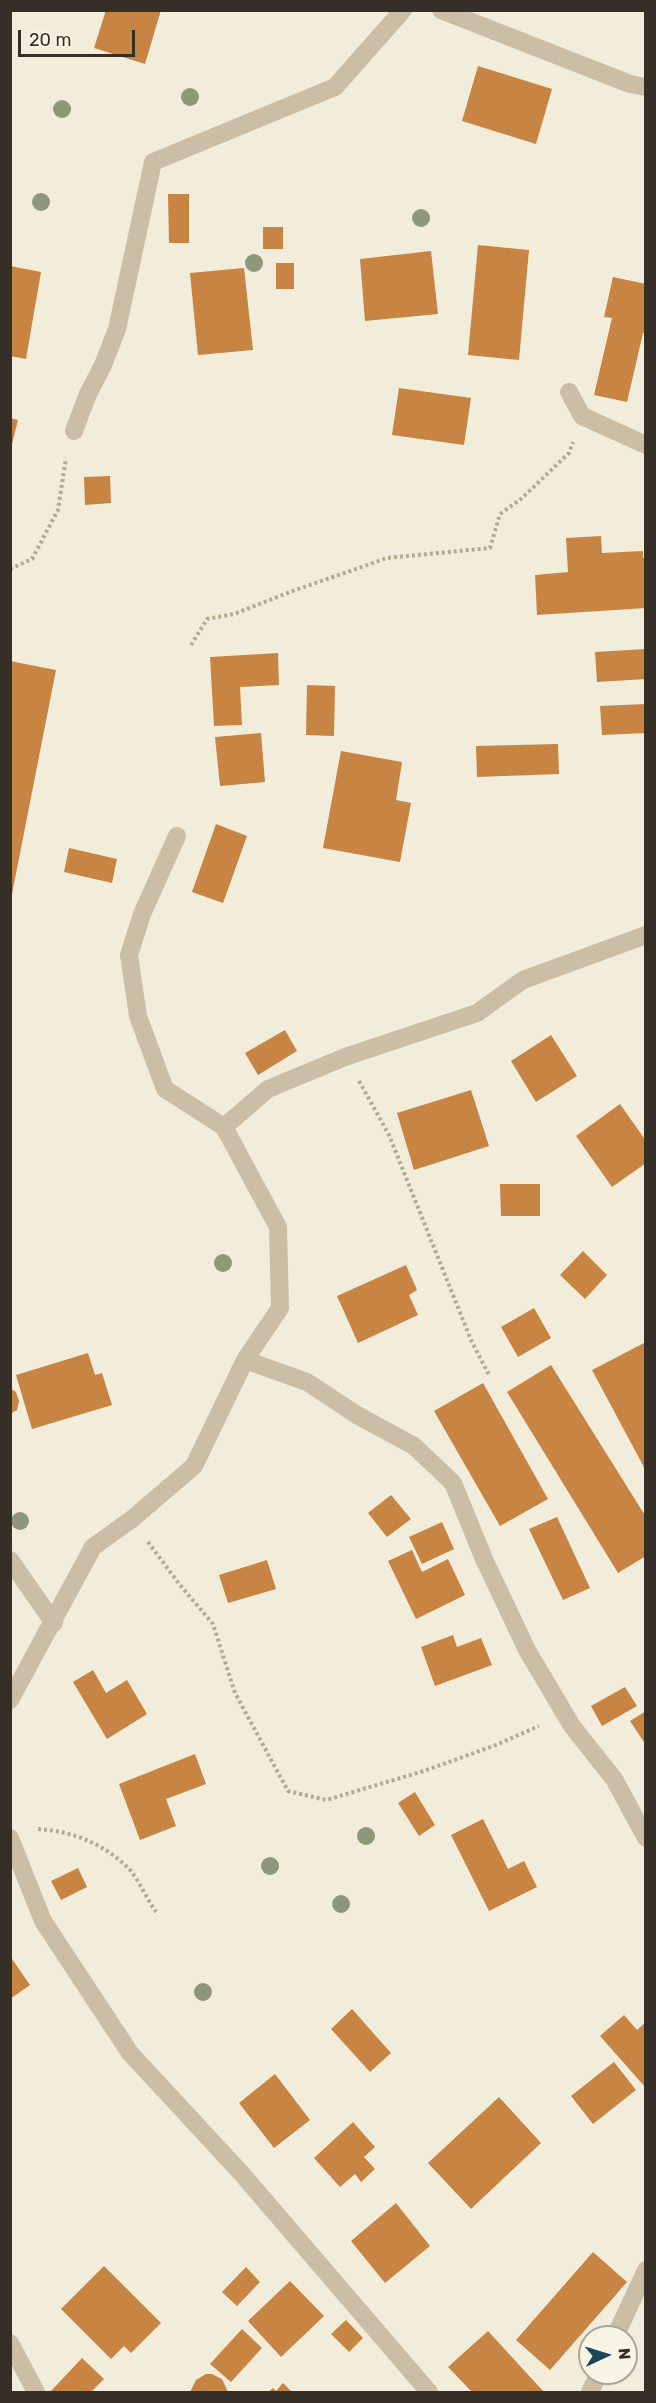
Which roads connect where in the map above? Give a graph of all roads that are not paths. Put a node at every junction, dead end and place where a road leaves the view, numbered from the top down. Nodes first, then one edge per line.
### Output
1 (403, 10) edge
2 (441, 10) edge
3 (645, 87) edge
4 (569, 392) dead end
5 (74, 431) road end
6 (645, 445) edge
7 (177, 836) dead end
8 (645, 935) edge
9 (224, 1127) junction
10 (245, 1360) junction
11 (10, 1560) edge
12 (54, 1623) junction
13 (10, 1700) edge
14 (10, 1838) edge
15 (645, 1838) edge
16 (645, 2270) edge
17 (620, 2325) edge
18 (10, 2343) edge
19 (36, 2392) edge
20 (429, 2392) edge

1 - 5 street
2 - 3 street
4 - 6 street
7 - 9 street
8 - 9 street
9 - 10 street
10 - 12 street
10 - 15 street
11 - 12 street
12 - 13 street
14 - 20 street
16 - 17 street
18 - 19 street

